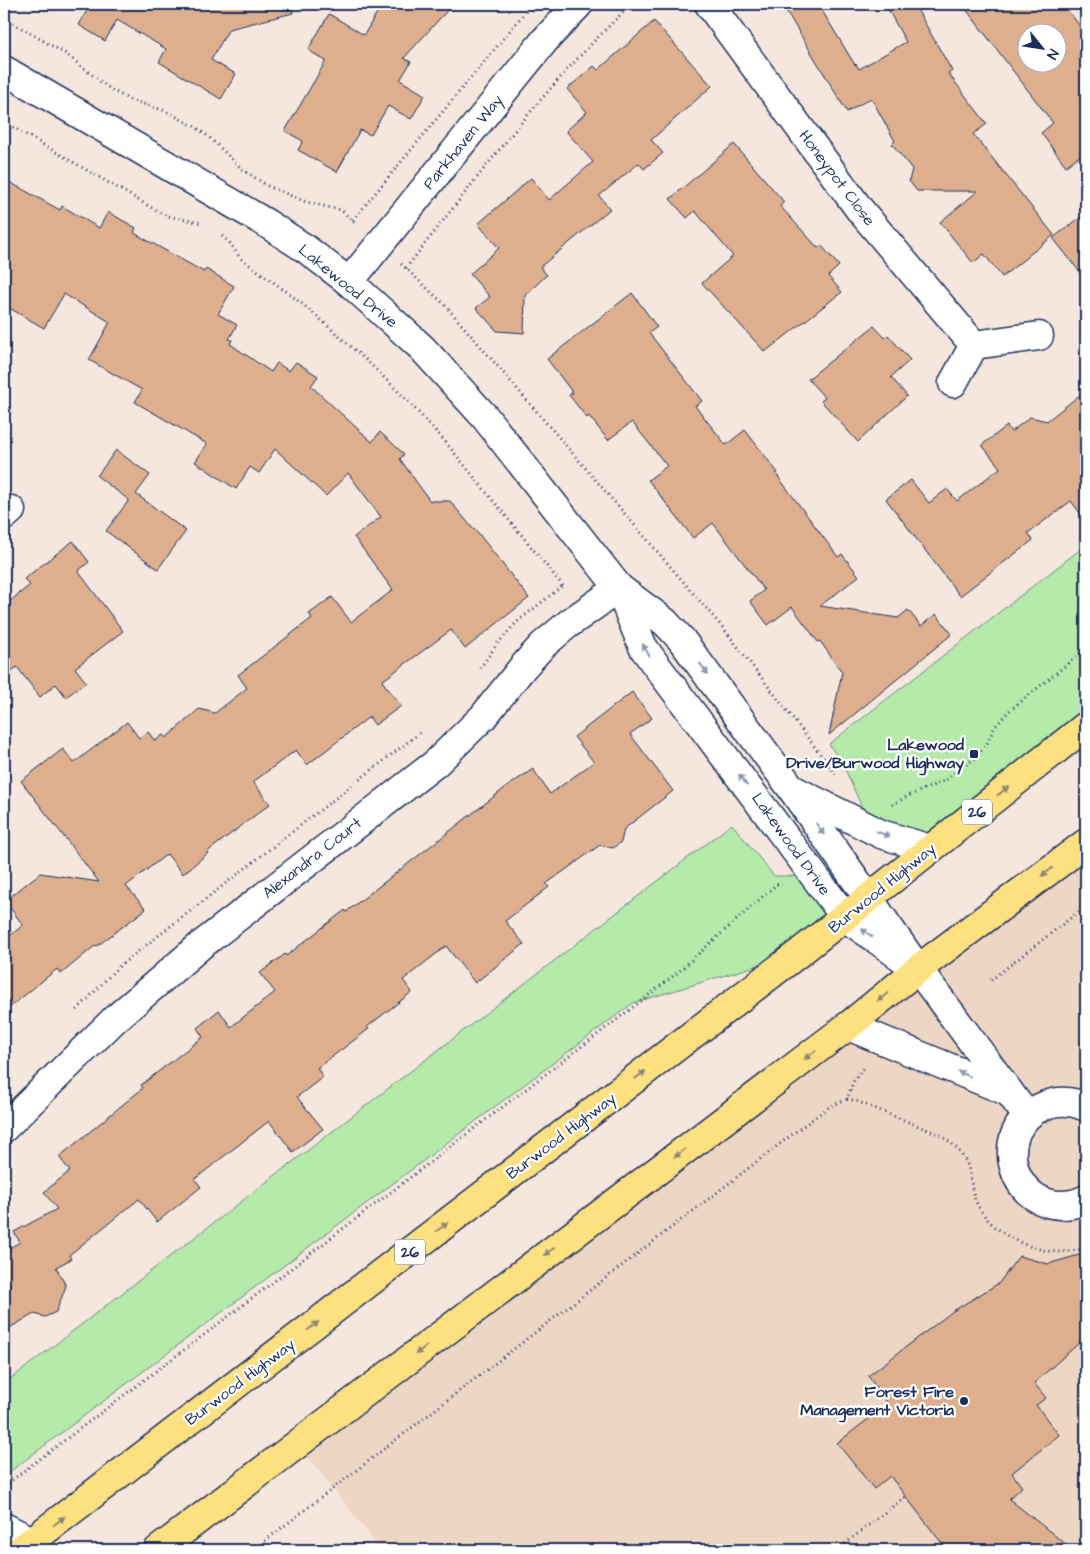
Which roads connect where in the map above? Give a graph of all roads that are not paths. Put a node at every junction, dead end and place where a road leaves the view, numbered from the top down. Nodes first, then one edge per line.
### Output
1 (579, 4) edge
2 (709, 4) edge
3 (4, 70) edge
4 (349, 282) junction
5 (1039, 336) dead end
6 (974, 345) junction
7 (953, 383) dead end
8 (619, 588) junction
9 (1086, 726) edge
10 (792, 789) junction
11 (1086, 843) edge
12 (930, 849) junction
13 (869, 898) junction
14 (845, 917) junction
15 (918, 969) junction
16 (848, 1026) junction
17 (1009, 1092) junction
18 (1086, 1107) edge
19 (1027, 1116) junction
20 (4, 1128) edge
21 (1086, 1199) edge
22 (4, 1527) edge
23 (26, 1545) edge
24 (158, 1550) edge

1 - 4 street, Parkhaven Way
2 - 6 street, Honeypot Close
3 - 4 street, Lakewood Drive
4 - 8 street, Lakewood Drive
5 - 6 street
6 - 7 street
8 -> 10 street, Lakewood Drive
14 -> 8 street, Lakewood Drive
8 - 20 street, Alexandra Court
12 -> 9 highway, Burwood Highway / 26
10 -> 12 street, Lakewood Drive
10 -> 13 street, Lakewood Drive
11 -> 15 highway
12 - 13 highway, Burwood Highway / 26
13 - 14 highway, Burwood Highway / 26
13 - 15 street, Lakewood Drive
15 -> 14 street, Lakewood Drive
23 -> 14 highway, Burwood Highway / 26
15 -> 16 highway
15 - 17 street
17 -> 16 street
16 -> 24 highway
17 - 19 street
18 - 19 street
19 - 21 street
22 - 23 street, Burwood Highway

